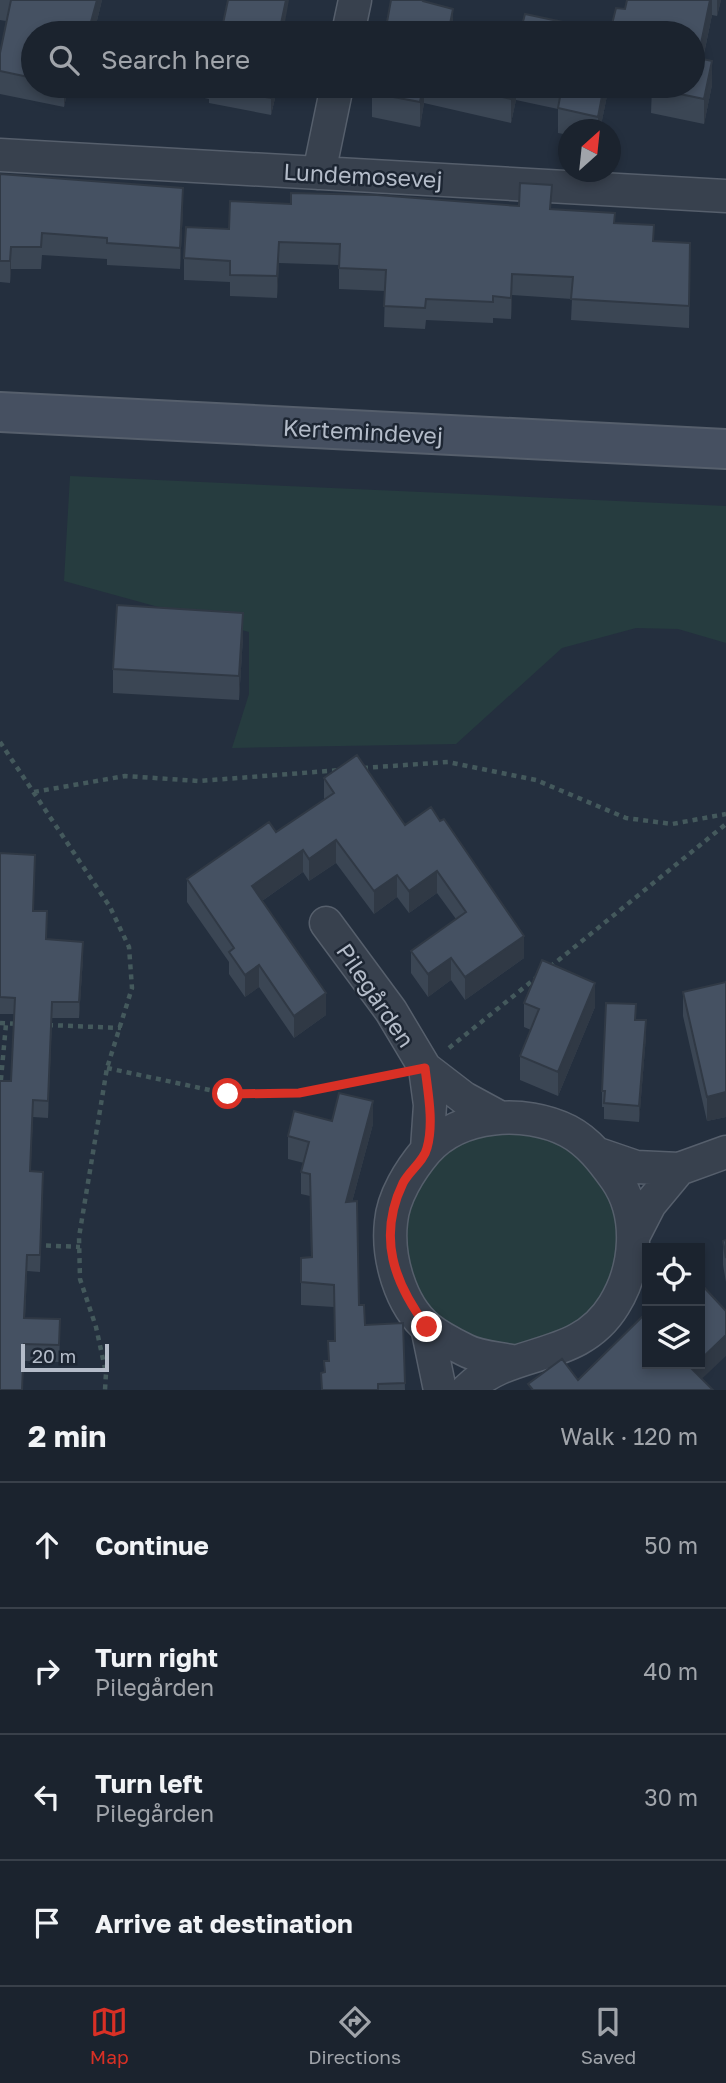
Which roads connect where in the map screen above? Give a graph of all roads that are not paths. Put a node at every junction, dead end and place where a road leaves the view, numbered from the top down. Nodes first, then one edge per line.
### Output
1 (355, 0) edge
2 (351, 21) edge
3 (335, 98) edge
4 (0, 155) edge
5 (319, 173) junction
6 (726, 196) edge
7 (0, 412) edge
8 (726, 449) edge
9 (326, 923) dead end
10 (425, 1068) junction
11 (499, 1117) junction
12 (427, 1149) junction
13 (726, 1152) edge
14 (598, 1154) junction
15 (679, 1169) junction
16 (634, 1235) junction
17 (427, 1327) junction
18 (511, 1361) junction
19 (440, 1390) edge
20 (467, 1390) edge

1 - 2 street
3 - 5 street
4 - 5 street, Lundemosevej
5 - 6 street, Lundemosevej
7 - 8 main road, Kertemindevej
9 - 10 street, Pilegården
10 - 11 street, Pilegården
10 - 12 street, Pilegården
11 - 12 street, Pilegården
11 - 14 street, Pilegården
12 - 17 street, Pilegården
13 - 15 street, Pilegården
14 - 15 street, Pilegården
14 - 16 street, Pilegården
15 - 16 street, Pilegården
16 - 18 street, Pilegården
17 - 18 street, Pilegården
17 - 19 street, Pilegården
18 - 20 street, Pilegården

